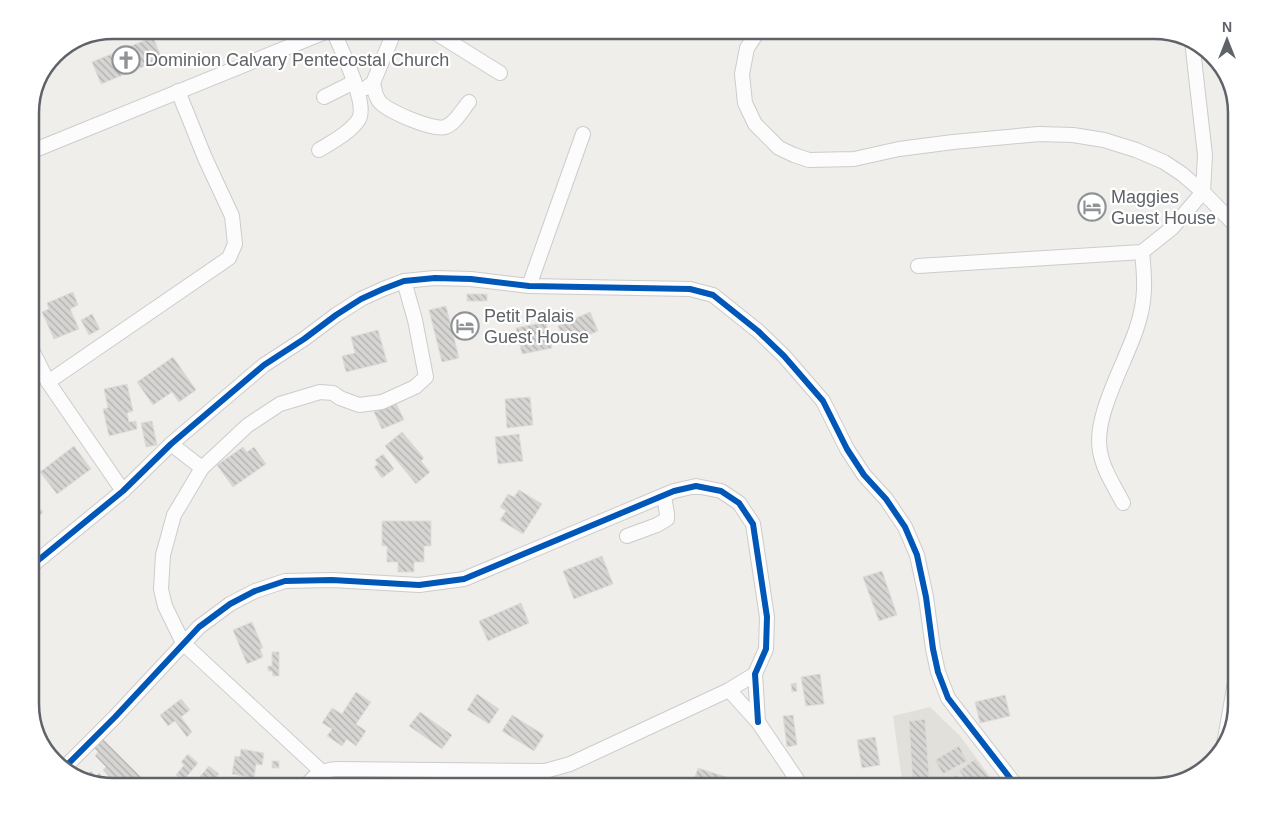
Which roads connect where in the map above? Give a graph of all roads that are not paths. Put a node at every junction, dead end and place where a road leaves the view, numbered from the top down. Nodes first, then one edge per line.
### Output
1 (309, 39) edge
2 (336, 39) edge
3 (391, 39) edge
4 (445, 39) edge
5 (753, 39) edge
6 (1193, 50) edge
7 (500, 73) dead end
8 (373, 83) junction
9 (356, 87) junction
10 (178, 91) junction
11 (324, 97) dead end
12 (468, 102) dead end
13 (583, 134) dead end
14 (39, 148) edge
15 (319, 150) dead end
16 (1203, 192) junction
17 (1228, 218) edge
18 (1142, 252) junction
19 (918, 266) dead end
20 (404, 281) junction
21 (529, 286) junction
22 (39, 364) edge
23 (48, 382) junction
24 (171, 444) junction
25 (202, 468) junction
26 (123, 491) junction
27 (664, 496) junction
28 (1124, 503) dead end
29 (627, 536) dead end
30 (39, 560) edge
31 (183, 643) junction
32 (755, 674) junction
33 (730, 690) junction
34 (758, 722) junction
35 (69, 763) edge
36 (312, 778) edge
37 (318, 778) edge
38 (796, 778) edge
39 (1010, 778) edge

1 - 10 street
2 - 9 street
3 - 8 street
4 - 7 street
5 - 16 street
6 - 16 street
8 - 9 street
8 - 12 street
9 - 11 street
9 - 15 street
10 - 14 street
10 - 23 street
13 - 21 street
16 - 17 street
16 - 18 street
18 - 19 street
18 - 28 street
20 - 21 street
20 - 24 street
20 - 25 street
21 - 39 street
22 - 23 street
23 - 26 street
24 - 25 street
24 - 26 street
25 - 31 street
26 - 30 street
27 - 29 street
27 - 31 street
27 - 32 street
31 - 35 street
31 - 36 street
32 - 33 street
32 - 34 street
33 - 34 street
33 - 37 street
34 - 38 street

